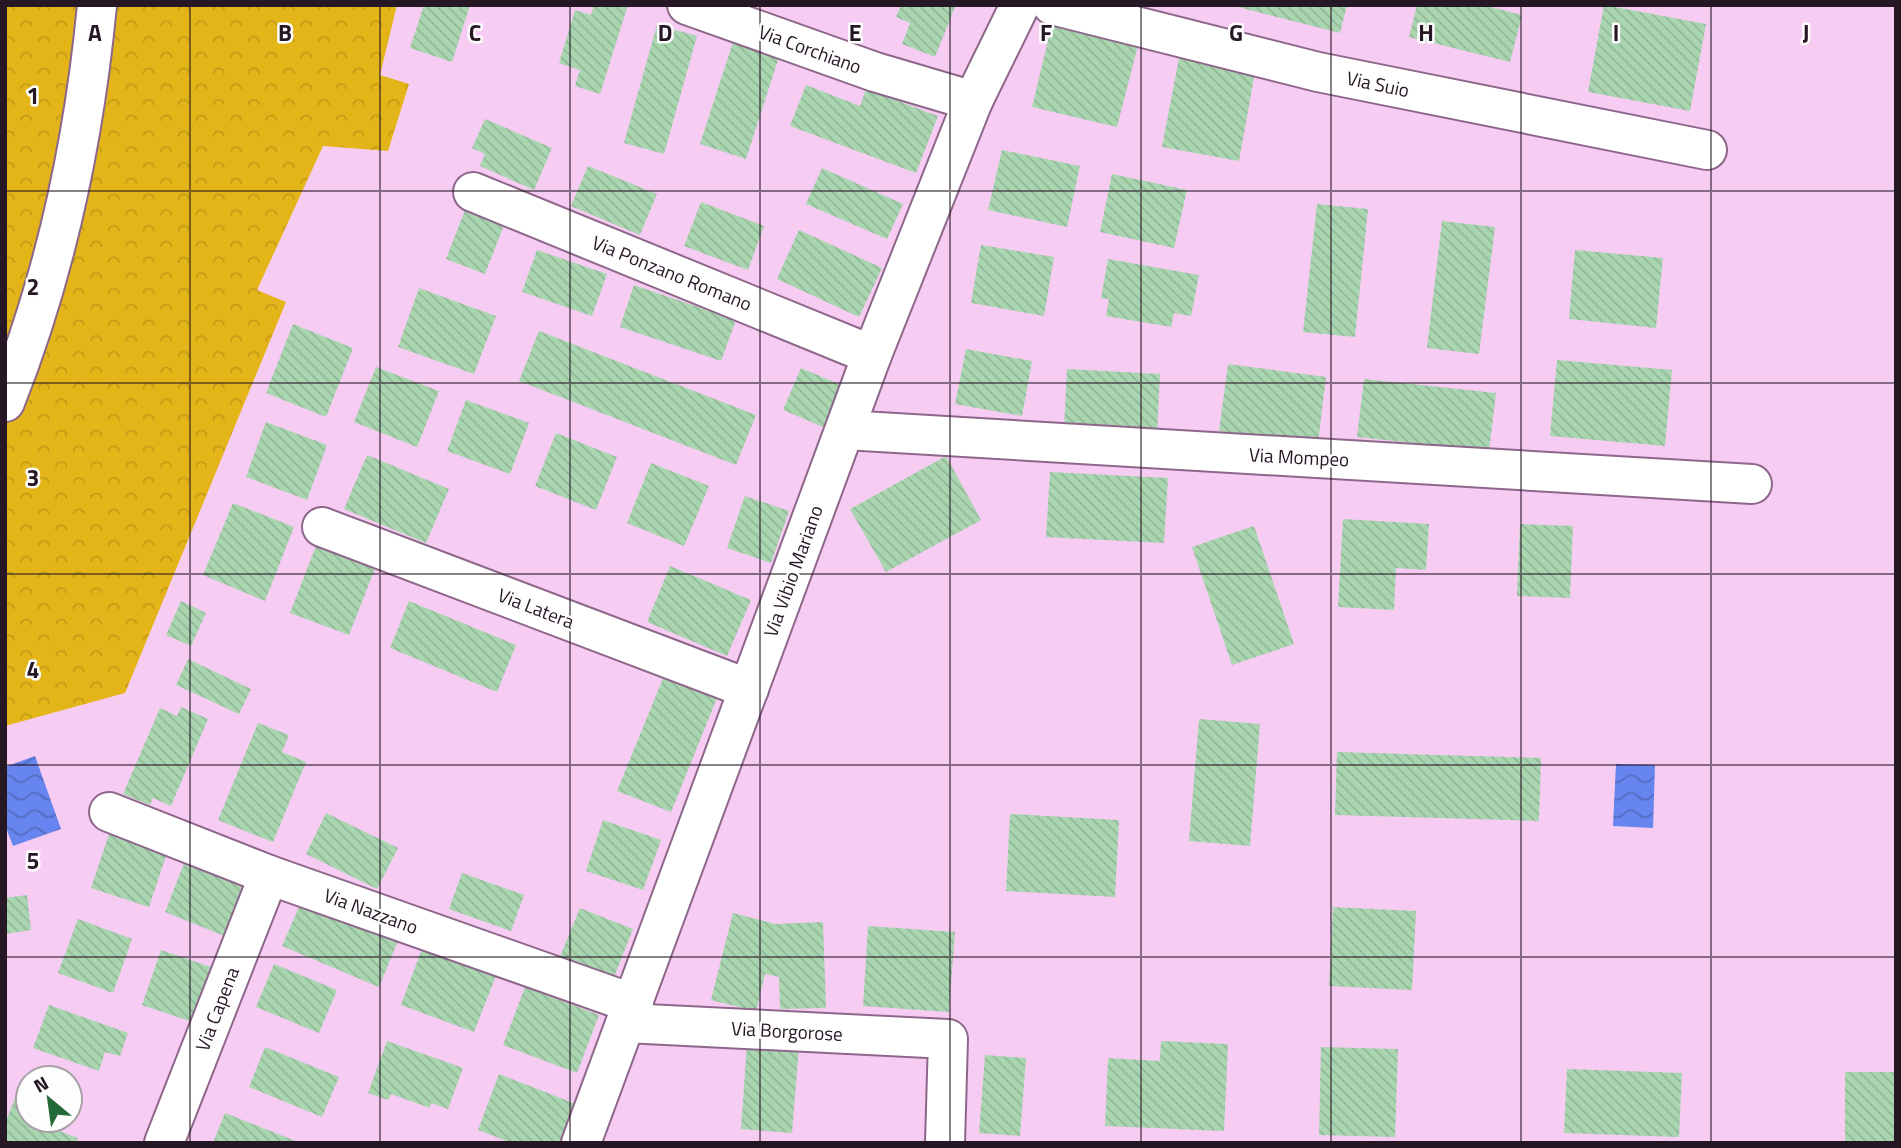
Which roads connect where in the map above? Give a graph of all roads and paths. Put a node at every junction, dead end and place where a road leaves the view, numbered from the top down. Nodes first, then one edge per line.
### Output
1 (97, 5) edge
2 (687, 5) edge
3 (1020, 5) edge
4 (1052, 5) edge
5 (734, 13) edge
6 (973, 101) junction
7 (1707, 150) dead end
8 (473, 192) dead end
9 (872, 355) junction
10 (5, 402) edge
11 (845, 430) junction
12 (1752, 484) dead end
13 (322, 527) dead end
14 (749, 689) junction
15 (109, 812) dead end
16 (269, 875) junction
17 (630, 1014) junction
18 (164, 1143) edge
19 (581, 1143) edge
20 (945, 1143) edge

1 - 10 street
2 - 5 street, Via Corchiano
3 - 6 street, Via Vibio Mariano
4 - 7 street, Via Suio
5 - 6 street, Via Corchiano
6 - 9 street, Via Vibio Mariano
8 - 9 street, Via Ponzano Romano
9 - 11 street, Via Vibio Mariano
11 - 12 street, Via Mompeo
11 - 14 street, Via Vibio Mariano
13 - 14 street, Via Latera
14 - 17 street, Via Vibio Mariano
15 - 16 street, Via Nazzano
16 - 17 street, Via Nazzano
16 - 18 street, Via Capena
17 - 19 street, Via Vibio Mariano
17 - 20 street, Via Borgorose

